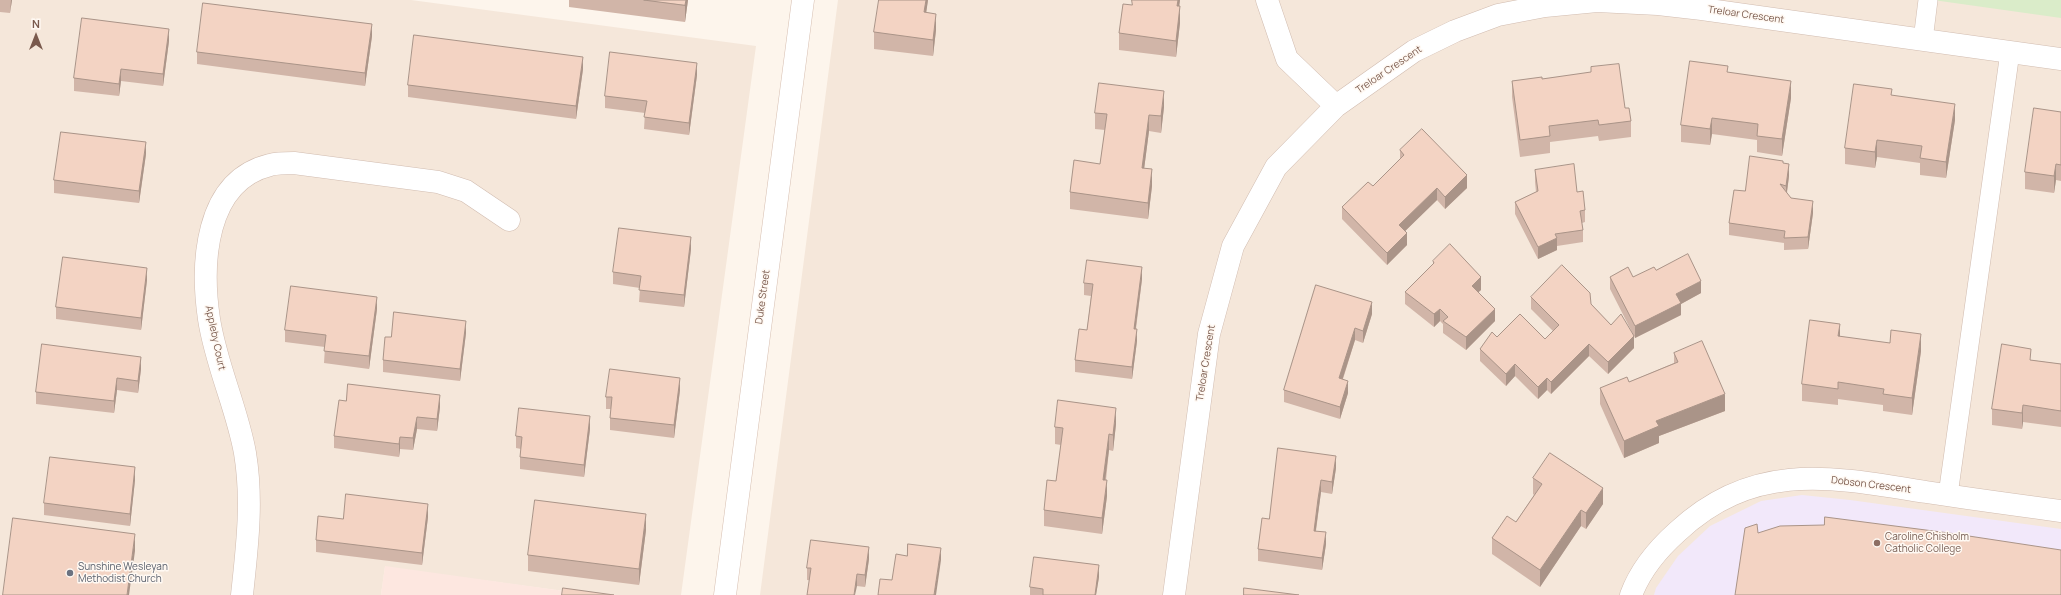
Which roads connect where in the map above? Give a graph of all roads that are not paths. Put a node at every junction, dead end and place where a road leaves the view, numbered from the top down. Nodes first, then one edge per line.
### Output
1 (803, 0) edge
2 (1267, 0) edge
3 (1928, 0) edge
4 (1703, 5) edge
5 (1923, 40) junction
6 (2010, 52) junction
7 (2061, 59) edge
8 (1336, 106) junction
9 (509, 220) dead end
10 (1948, 495) junction
11 (2061, 511) edge
12 (242, 595) edge
13 (725, 595) edge
14 (1174, 595) edge
15 (1632, 595) edge

1 - 13 street, Duke Street
2 - 8 street
3 - 5 lane
4 - 5 street, Treloar Crescent
4 - 8 street, Treloar Crescent
5 - 6 street, Treloar Crescent
6 - 7 street, Treloar Crescent
6 - 10 lane
8 - 14 street, Treloar Crescent
9 - 12 street, Appleby Court
10 - 11 street, Dobson Crescent
10 - 15 street, Dobson Crescent

